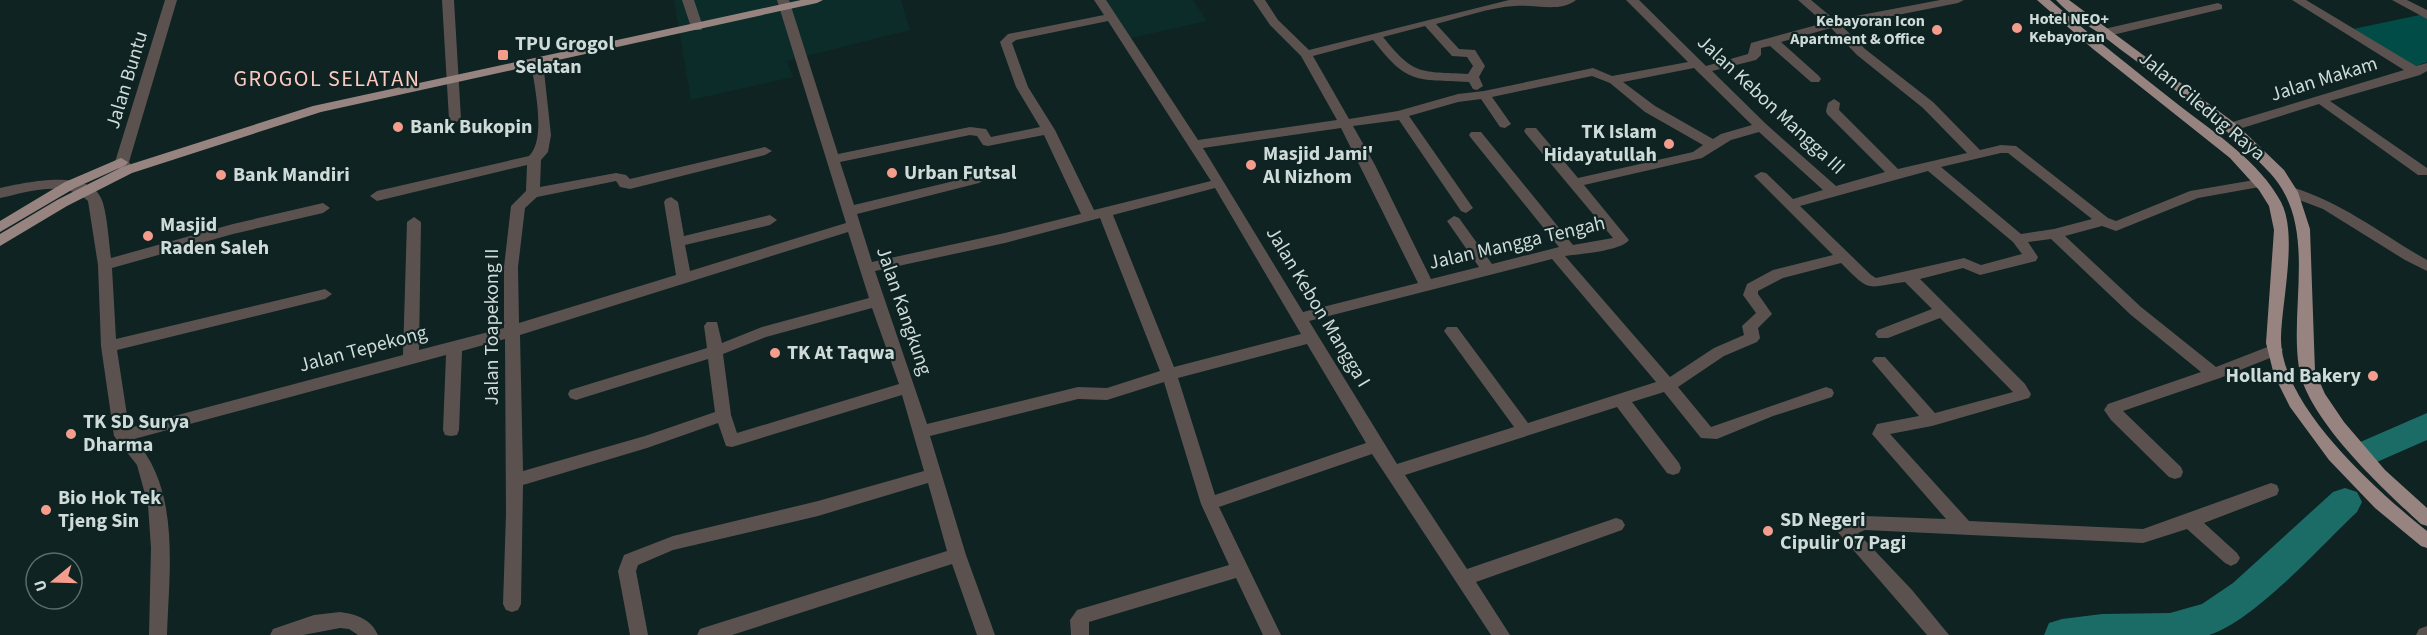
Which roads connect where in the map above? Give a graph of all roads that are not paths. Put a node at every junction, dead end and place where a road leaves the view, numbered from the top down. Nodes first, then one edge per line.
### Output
1 (171, 0) edge
2 (448, 0) edge
3 (688, 0) edge
4 (773, 0) edge
5 (818, 0) edge
6 (1100, 0) edge
7 (1259, 0) edge
8 (1570, 0) edge
9 (1632, 0) edge
10 (1804, 0) edge
11 (1958, 0) edge
12 (2043, 0) edge
13 (2062, 0) edge
14 (2298, 0) edge
15 (2398, 0) edge
16 (784, 3) edge
17 (2218, 7) dead end
18 (2427, 15) edge
19 (1110, 17) junction
20 (696, 22) junction
21 (1428, 22) junction
22 (1833, 24) junction
23 (2104, 33) junction
24 (1376, 36) junction
25 (1773, 42) junction
26 (2122, 47) junction
27 (570, 50) junction
28 (2102, 51) junction
29 (1306, 54) junction
30 (537, 62) junction
31 (1701, 67) junction
32 (2422, 69) edge
33 (453, 74) junction
34 (1473, 78) junction
35 (1815, 79) dead end
36 (1613, 80) junction
37 (1483, 95) junction
38 (2321, 100) junction
39 (1833, 103) dead end
40 (1402, 115) junction
41 (455, 119) dead end
42 (1343, 124) junction
43 (1505, 124) dead end
44 (1761, 126) junction
45 (2231, 127) junction
46 (1048, 130) junction
47 (1531, 131) dead end
48 (1476, 135) dead end
49 (1195, 145) junction
50 (1713, 145) junction
51 (765, 151) dead end
52 (1976, 153) junction
53 (534, 159) junction
54 (834, 159) junction
55 (1930, 165) junction
56 (124, 166) junction
57 (2423, 172) dead end
58 (1895, 174) junction
59 (1761, 176) dead end
60 (979, 178) dead end
61 (1219, 183) junction
62 (1575, 183) junction
63 (2260, 183) junction
64 (69, 185) junction
65 (85, 191) junction
66 (1834, 192) junction
67 (2291, 192) junction
68 (0, 193) edge
69 (533, 193) junction
70 (377, 196) dead end
71 (671, 202) dead end
72 (1790, 204) junction
73 (323, 208) dead end
74 (1466, 208) dead end
75 (1098, 215) junction
76 (852, 218) junction
77 (770, 219) dead end
78 (2103, 220) junction
79 (1454, 221) dead end
80 (414, 222) dead end
81 (0, 227) edge
82 (2054, 234) junction
83 (2018, 239) junction
84 (0, 241) edge
85 (678, 242) junction
86 (1562, 251) junction
87 (1844, 257) junction
88 (105, 265) junction
89 (2427, 266) edge
90 (866, 268) junction
91 (1488, 270) junction
92 (1908, 277) junction
93 (684, 278) junction
94 (1426, 284) junction
95 (325, 294) dead end
96 (877, 301) junction
97 (1942, 311) junction
98 (1300, 318) junction
99 (712, 326) dead end
100 (513, 331) junction
101 (1452, 331) dead end
102 (1883, 334) dead end
103 (1311, 337) junction
104 (109, 346) junction
105 (454, 346) junction
106 (2275, 350) junction
107 (715, 351) junction
108 (411, 358) junction
109 (1880, 361) dead end
110 (1169, 374) junction
111 (2214, 374) junction
112 (1668, 384) junction
113 (908, 387) junction
114 (1826, 393) dead end
115 (576, 394) dead end
116 (1621, 400) junction
117 (723, 415) junction
118 (1932, 420) junction
119 (1524, 429) junction
120 (451, 430) dead end
121 (921, 432) junction
122 (122, 436) junction
123 (1376, 447) junction
124 (1673, 468) dead end
125 (1394, 472) junction
126 (2175, 472) dead end
127 (932, 475) junction
128 (513, 481) junction
129 (2271, 490) dead end
130 (1209, 504) junction
131 (2427, 519) edge
132 (2190, 521) junction
133 (1616, 525) dead end
134 (1965, 528) junction
135 (2427, 541) edge
136 (957, 555) junction
137 (2231, 558) dead end
138 (1240, 569) junction
139 (1463, 578) junction
140 (512, 604) dead end
141 (158, 635) edge
142 (279, 635) edge
143 (369, 635) edge
144 (639, 635) edge
145 (706, 635) edge
146 (986, 635) edge
147 (1080, 635) edge
148 (1272, 635) edge
149 (1501, 635) edge
150 (1940, 635) edge

1 - 56 street, Jalan Buntu
2 - 33 street
3 - 20 street
4 - 20 main road
5 - 16 main road
6 - 19 street, Jalan Kebon Mangga I
7 - 29 street
8 - 21 street
9 - 31 street, Jalan Kebon Mangga III
10 - 22 street
11 - 22 street
12 - 28 main road, Jalan Ciledug Raya
13 - 23 main road, Jalan Ciledug Raya
14 - 32 street
15 - 18 street
16 - 20 main road
16 - 54 street, Jalan Kangkung
17 - 23 street
19 - 46 street
19 - 49 street, Jalan Kebon Mangga I
20 - 27 main road
21 - 24 street
21 - 34 street
22 - 25 street
22 - 52 street
23 - 26 main road, Jalan Ciledug Raya
24 - 29 street
24 - 34 street
25 - 31 street
25 - 35 street
26 - 28 main road
26 - 45 main road, Jalan Ciledug Raya
27 - 30 main road
27 - 33 main road
28 - 63 main road, Jalan Ciledug Raya
29 - 42 street
30 - 33 main road
30 - 53 street
31 - 36 street
31 - 44 street, Jalan Kebon Mangga III
32 - 38 street, Jalan Makam
33 - 41 street
33 - 56 main road
34 - 37 street
36 - 37 street
36 - 50 street
37 - 40 street
37 - 43 street
38 - 45 street, Jalan Makam
38 - 57 street
39 - 58 street
40 - 42 street
40 - 74 street
42 - 49 street
42 - 94 street
44 - 50 street
44 - 66 street, Jalan Kebon Mangga III
45 - 67 main road, Jalan Ciledug Raya
46 - 54 street
46 - 75 street
47 - 62 street
48 - 86 street
49 - 61 street, Jalan Kebon Mangga I
50 - 62 street
51 - 69 street
52 - 55 street, Jalan Kebon Mangga III
52 - 78 street, Jalan Kebon Mangga III
53 - 69 street
53 - 70 street
54 - 76 street, Jalan Kangkung
55 - 58 street, Jalan Kebon Mangga III
55 - 83 street
56 - 64 main road
56 - 65 main road
58 - 66 street, Jalan Kebon Mangga III
59 - 72 street
60 - 76 street, Jalan Tepekong
61 - 75 street
61 - 98 street, Jalan Kebon Mangga I
62 - 86 street, Jalan Mangga Tengah
63 - 78 street
63 - 106 main road, Jalan Ciledug Raya
64 - 65 street
64 - 68 street
64 - 81 main road
65 - 84 main road
65 - 88 street
66 - 72 street
67 - 89 street
67 - 131 main road, Jalan Ciledug Raya
69 - 100 street, Jalan Toapekong II
71 - 85 street
72 - 87 street
73 - 88 street
75 - 90 street
75 - 110 street
76 - 90 street, Jalan Kangkung
76 - 93 street, Jalan Tepekong
77 - 85 street
78 - 82 street
79 - 91 street
80 - 108 street
82 - 83 street
82 - 111 street
83 - 92 street
85 - 93 street
86 - 91 street, Jalan Mangga Tengah
86 - 112 street
87 - 92 street
87 - 112 street
88 - 104 street
90 - 96 street, Jalan Kangkung
91 - 94 street, Jalan Mangga Tengah
92 - 97 street
93 - 100 street, Jalan Tepekong
94 - 98 street, Jalan Mangga Tengah
95 - 104 street
96 - 107 street
96 - 113 street, Jalan Kangkung
97 - 102 street
97 - 118 street
98 - 103 street, Jalan Kebon Mangga I
99 - 107 street
100 - 105 street, Jalan Tepekong
100 - 128 street, Jalan Toapekong II
101 - 119 street
103 - 110 street
103 - 123 street, Jalan Kebon Mangga I
104 - 122 street
105 - 108 street, Jalan Tepekong
105 - 120 street
106 - 111 street
106 - 135 main road, Jalan Ciledug Raya
107 - 115 street
107 - 117 street
108 - 122 street, Jalan Tepekong
109 - 118 street
110 - 121 street
110 - 130 street
111 - 126 street
112 - 114 street
112 - 116 street
113 - 117 street
113 - 121 street, Jalan Kangkung
116 - 119 street
116 - 124 street
117 - 128 street
118 - 134 street
119 - 125 street
121 - 127 street, Jalan Kangkung
122 - 141 street
123 - 125 street, Jalan Kebon Mangga I
123 - 130 street
125 - 139 street, Jalan Kebon Mangga I
127 - 136 street, Jalan Kangkung
127 - 144 street
128 - 140 street, Jalan Toapekong II
129 - 132 street
130 - 138 street
132 - 134 street
132 - 137 street
133 - 139 street
134 - 150 street
136 - 145 street
136 - 146 street, Jalan Kangkung
138 - 147 street
138 - 148 street
139 - 149 street, Jalan Kebon Mangga I
142 - 143 street

